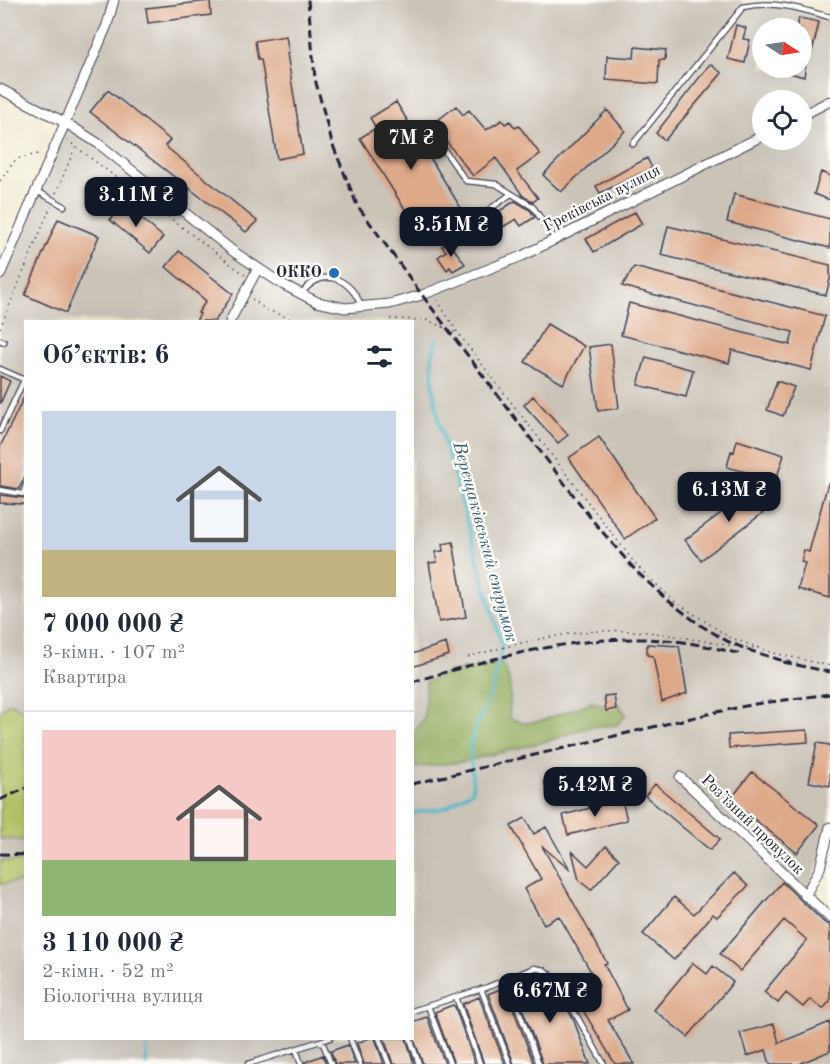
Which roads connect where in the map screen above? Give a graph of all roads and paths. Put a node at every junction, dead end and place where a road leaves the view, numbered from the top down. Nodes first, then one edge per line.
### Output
1 (114, 0) edge
2 (830, 17) edge
3 (0, 89) edge
4 (830, 101) edge
5 (812, 110) edge
6 (66, 123) junction
7 (430, 130) dead end
8 (61, 135) junction
9 (752, 141) edge
10 (633, 144) dead end
11 (75, 147) junction
12 (55, 149) junction
13 (0, 181) edge
14 (37, 191) junction
15 (511, 194) junction
16 (54, 200) junction
17 (64, 206) dead end
18 (462, 229) dead end
19 (555, 240) junction
20 (258, 268) junction
21 (0, 275) edge
22 (246, 276) dead end
23 (432, 291) junction
24 (245, 293) junction
25 (302, 294) junction
26 (362, 307) junction
27 (390, 319) dead end
28 (231, 320) edge
29 (294, 320) edge
30 (0, 328) edge
31 (458, 333) junction
32 (0, 369) edge
33 (24, 380) edge
34 (24, 382) edge
35 (0, 431) edge
36 (0, 490) edge
37 (24, 491) edge
38 (760, 648) junction
39 (468, 657) dead end
40 (830, 666) edge
41 (680, 777) dead end
42 (830, 827) edge
43 (805, 896) junction
44 (830, 918) edge
45 (507, 979) junction
46 (481, 989) junction
47 (456, 997) junction
48 (428, 1006) junction
49 (414, 1010) edge
50 (351, 1040) edge
51 (380, 1040) edge
52 (411, 1040) edge
53 (322, 1041) joint
54 (296, 1049) junction
55 (270, 1057) junction
56 (249, 1064) edge
57 (273, 1064) edge
58 (301, 1064) edge
59 (331, 1064) edge
60 (360, 1064) edge
61 (389, 1064) edge
62 (419, 1064) edge
63 (450, 1064) edge
64 (480, 1064) edge
65 (510, 1064) edge
66 (539, 1064) edge
67 (604, 1064) edge

1 - 6 street
2 - 10 lane
3 - 6 street, Греківська вулиця
4 - 5 street
6 - 8 street
6 - 20 street, Греківська вулиця
7 - 15 lane
8 - 11 path
8 - 12 street
9 - 19 street, Греківська вулиця
11 - 16 path
11 - 22 path
12 - 13 path
12 - 14 street
14 - 16 lane
14 - 21 street
15 - 18 lane
15 - 19 lane
16 - 17 lane
16 - 30 path
19 - 23 street, Греківська вулиця
20 - 24 street
20 - 25 street, Греківська вулиця
23 - 26 street, Греківська вулиця
23 - 31 path
24 - 28 street
24 - 29 path
25 - 26 street, Греківська вулиця
25 - 26 lane
27 - 31 path
31 - 38 path
32 - 33 lane
34 - 35 lane
36 - 37 lane
38 - 39 path
38 - 40 path
41 - 43 street, Роз’їзний провулок
42 - 43 street
43 - 44 street, Роз’їзний провулок
45 - 46 lane
45 - 66 lane
45 - 67 lane
46 - 47 lane
46 - 65 lane
47 - 48 lane
47 - 64 lane
48 - 49 lane
48 - 63 lane
50 - 60 lane
51 - 61 lane
52 - 62 lane
53 - 54 lane
53 - 59 lane
54 - 55 lane
54 - 58 lane
55 - 56 lane
55 - 57 lane

